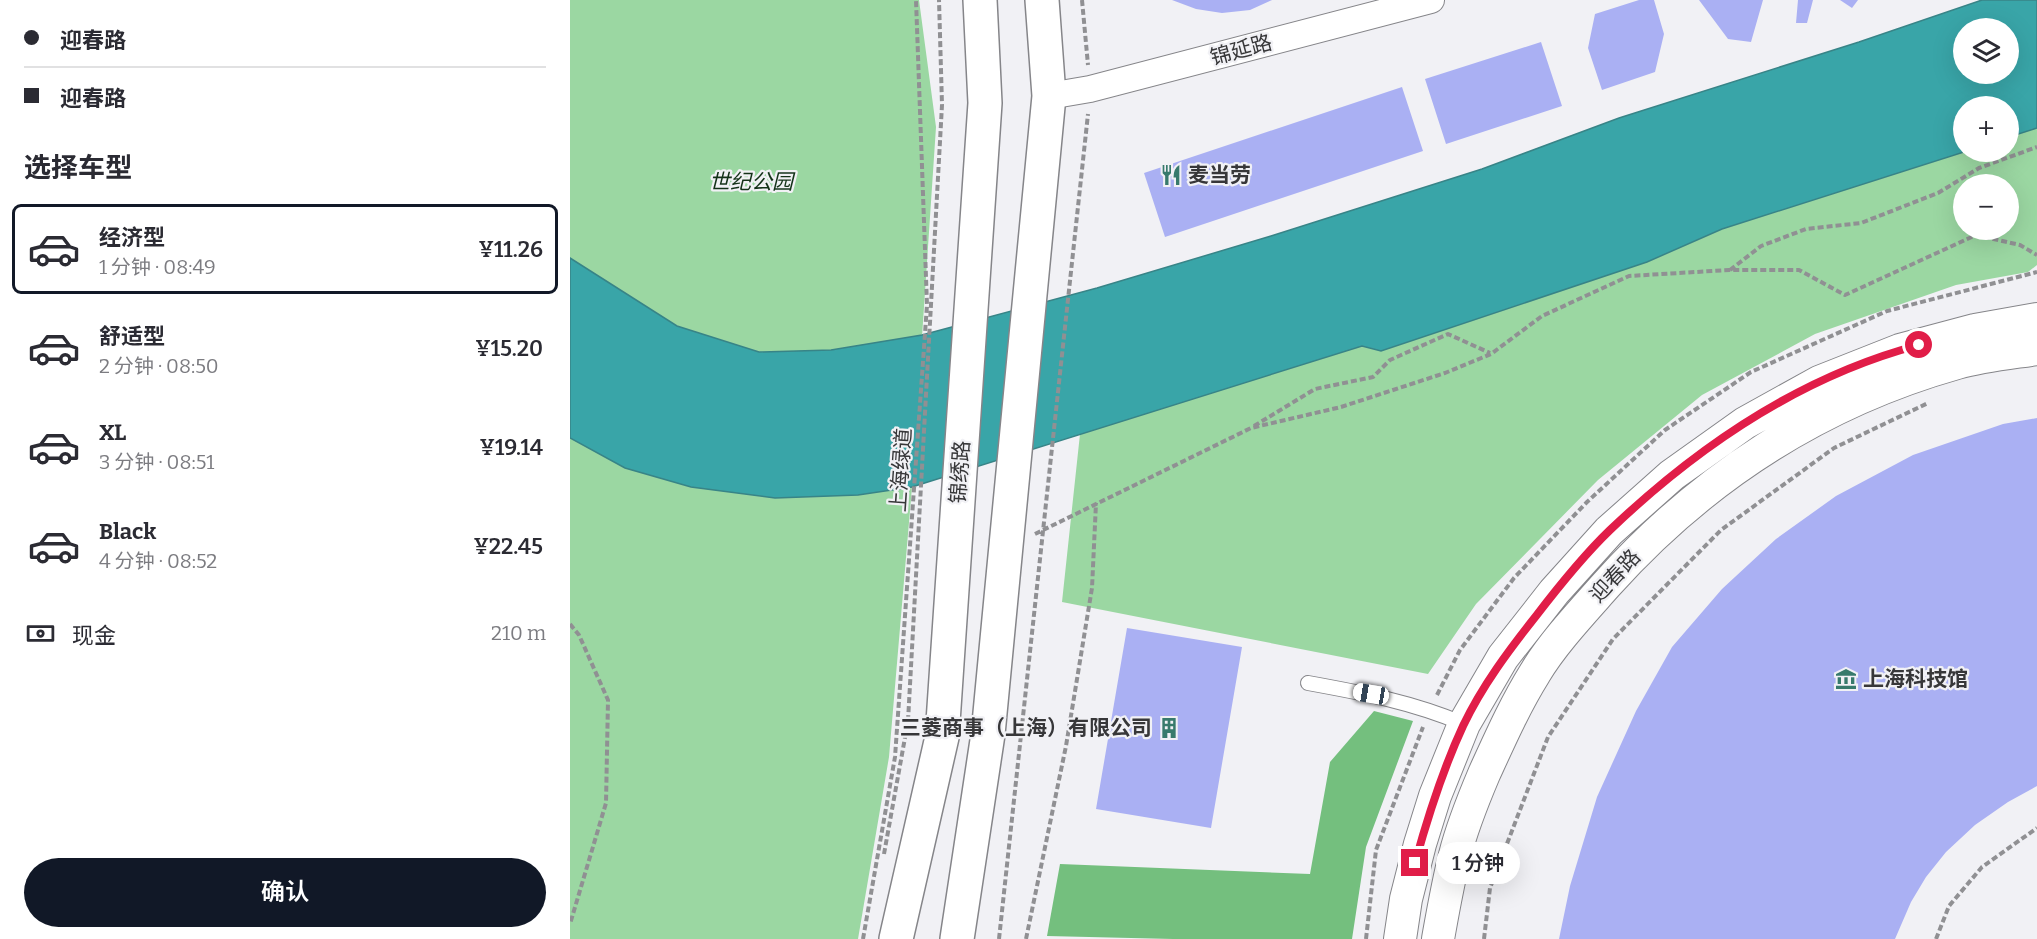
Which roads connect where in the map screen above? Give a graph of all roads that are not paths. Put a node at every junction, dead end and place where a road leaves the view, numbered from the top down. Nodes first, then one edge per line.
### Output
1 (980, 0) edge
2 (1041, 0) edge
3 (1431, 0) edge
4 (1049, 96) junction
5 (2037, 319) edge
6 (2037, 349) edge
7 (1308, 683) dead end
8 (1464, 724) junction
9 (896, 939) edge
10 (957, 939) edge
11 (1400, 939) edge
12 (1438, 939) edge

1 - 9 main road, 锦绣路
2 - 4 main road
3 - 4 street, 锦延路
4 - 10 main road
5 - 8 street, 迎春路
6 - 12 street, 迎春路
7 - 8 lane
8 - 11 street, 迎春路

